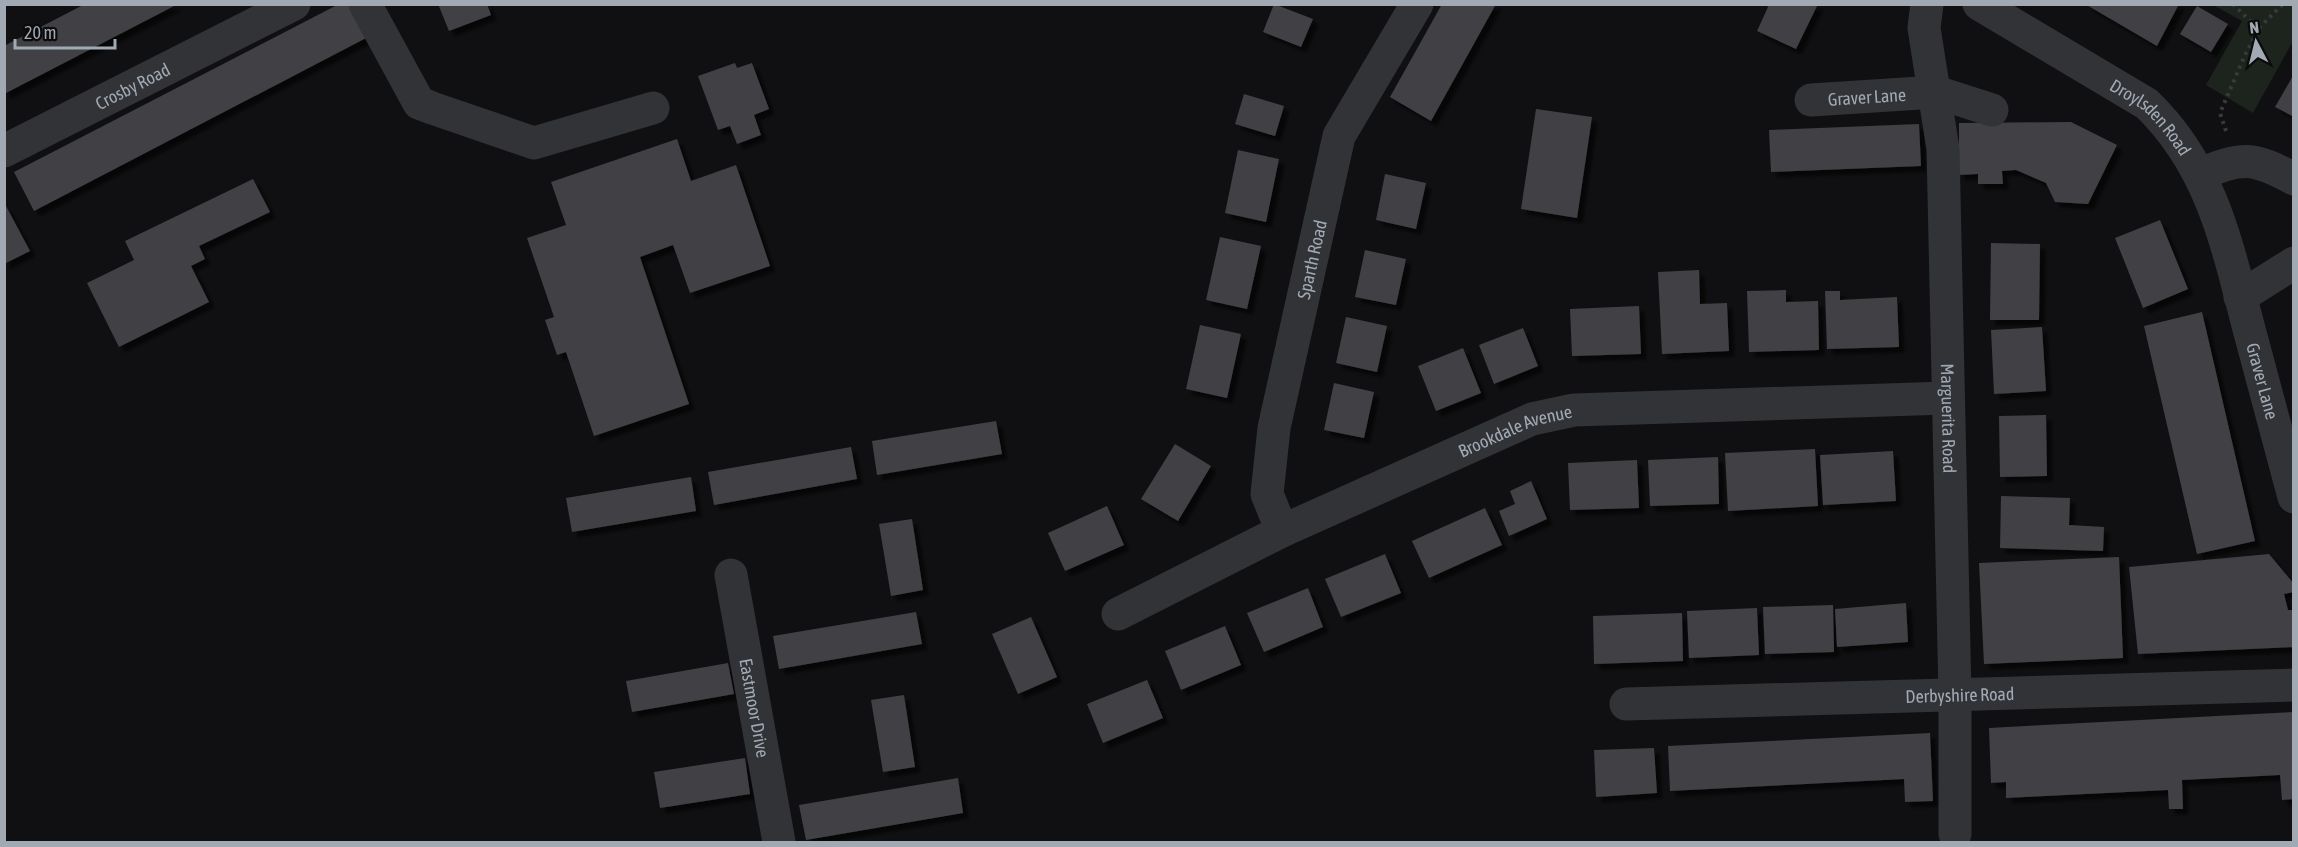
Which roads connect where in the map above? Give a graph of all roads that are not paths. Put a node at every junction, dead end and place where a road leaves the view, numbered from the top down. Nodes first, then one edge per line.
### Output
1 (294, 4) edge
2 (365, 4) edge
3 (1417, 4) edge
4 (1927, 4) edge
5 (1979, 4) edge
6 (1936, 92) junction
7 (1810, 100) dead end
8 (653, 108) dead end
9 (1992, 110) dead end
10 (4, 151) edge
11 (2200, 174) junction
12 (2294, 179) edge
13 (2294, 263) edge
14 (2240, 297) junction
15 (1947, 398) junction
16 (2294, 497) edge
17 (1282, 531) junction
18 (731, 575) dead end
19 (1118, 614) dead end
20 (2294, 685) edge
21 (1955, 695) junction
22 (1626, 704) dead end
23 (1955, 834) dead end
24 (779, 843) edge

1 - 10 street, Crosby Road
2 - 8 street
3 - 17 street, Sparth Road
4 - 6 street, Marguerita Road
5 - 11 street, Droylsden Road
6 - 7 street, Graver Lane
6 - 9 street, Graver Lane
6 - 15 street, Marguerita Road
11 - 12 street
11 - 14 street, Droylsden Road
13 - 14 street
14 - 16 street, Graver Lane
15 - 17 street, Brookdale Avenue
15 - 21 street, Marguerita Road
17 - 19 street, Brookdale Avenue
18 - 24 street, Eastmoor Drive
20 - 21 street, Derbyshire Road
21 - 22 street, Derbyshire Road
21 - 23 street, Marguerita Road

